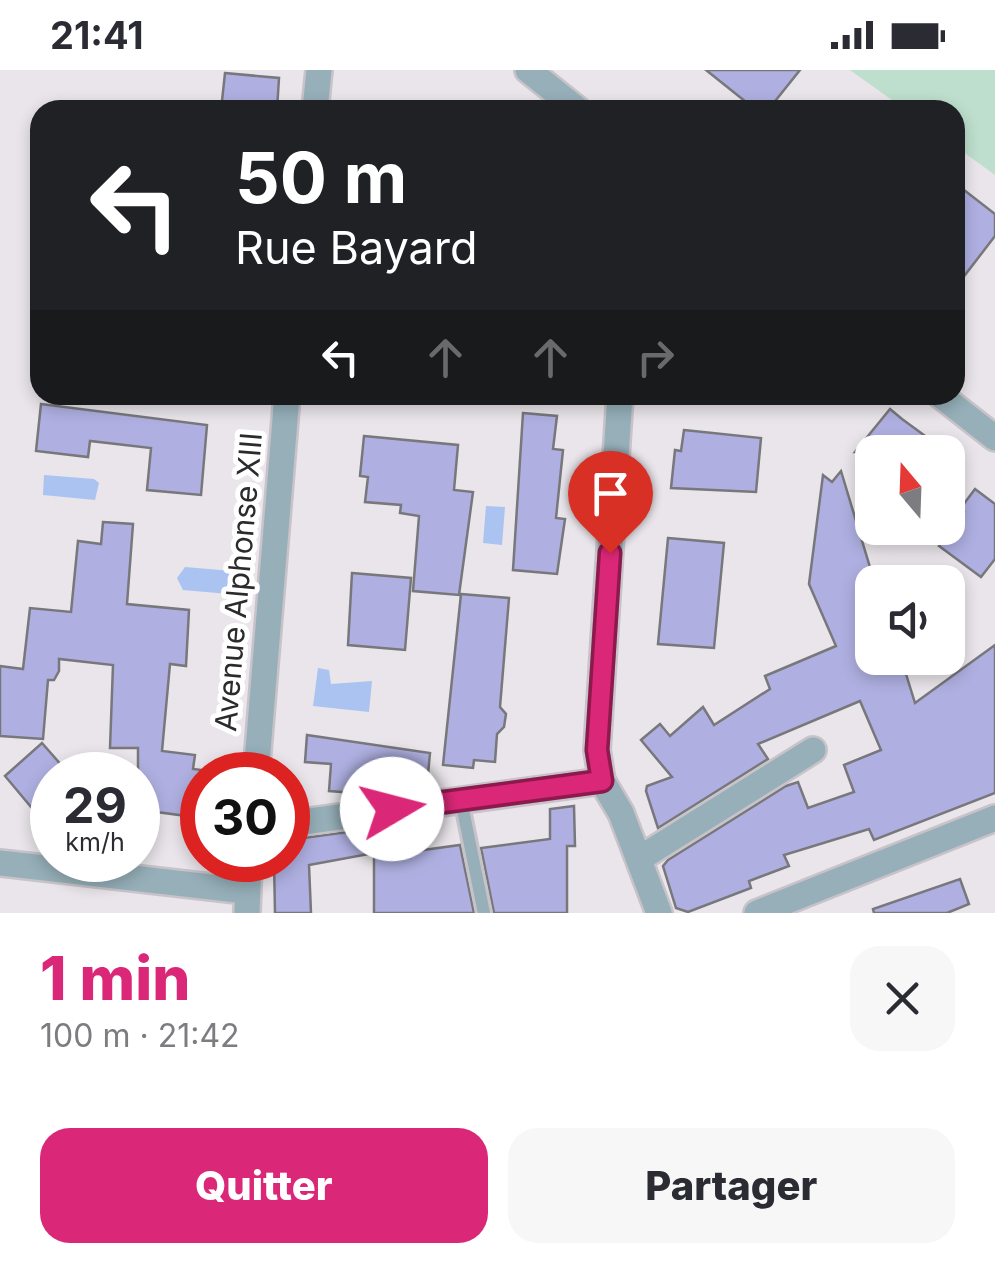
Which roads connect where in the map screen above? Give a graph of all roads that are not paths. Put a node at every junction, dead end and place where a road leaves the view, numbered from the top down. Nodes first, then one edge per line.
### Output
1 (319, 70) edge
2 (528, 70) edge
3 (316, 100) edge
4 (566, 100) edge
5 (286, 405) edge
6 (619, 405) edge
7 (953, 405) edge
8 (995, 438) edge
9 (813, 750) dead end
10 (258, 752) edge
11 (602, 781) junction
12 (461, 800) junction
13 (995, 818) edge
14 (310, 821) edge
15 (638, 859) junction
16 (0, 863) edge
17 (246, 902) edge
18 (484, 913) edge
19 (659, 913) edge
20 (758, 913) edge

1 - 3 street
2 - 4 street
5 - 10 street, Avenue Alphonse XIII
6 - 11 street
7 - 8 street
9 - 15 street
11 - 12 street
11 - 15 street
12 - 14 street
12 - 18 lane
13 - 20 street
15 - 19 street
16 - 17 street

